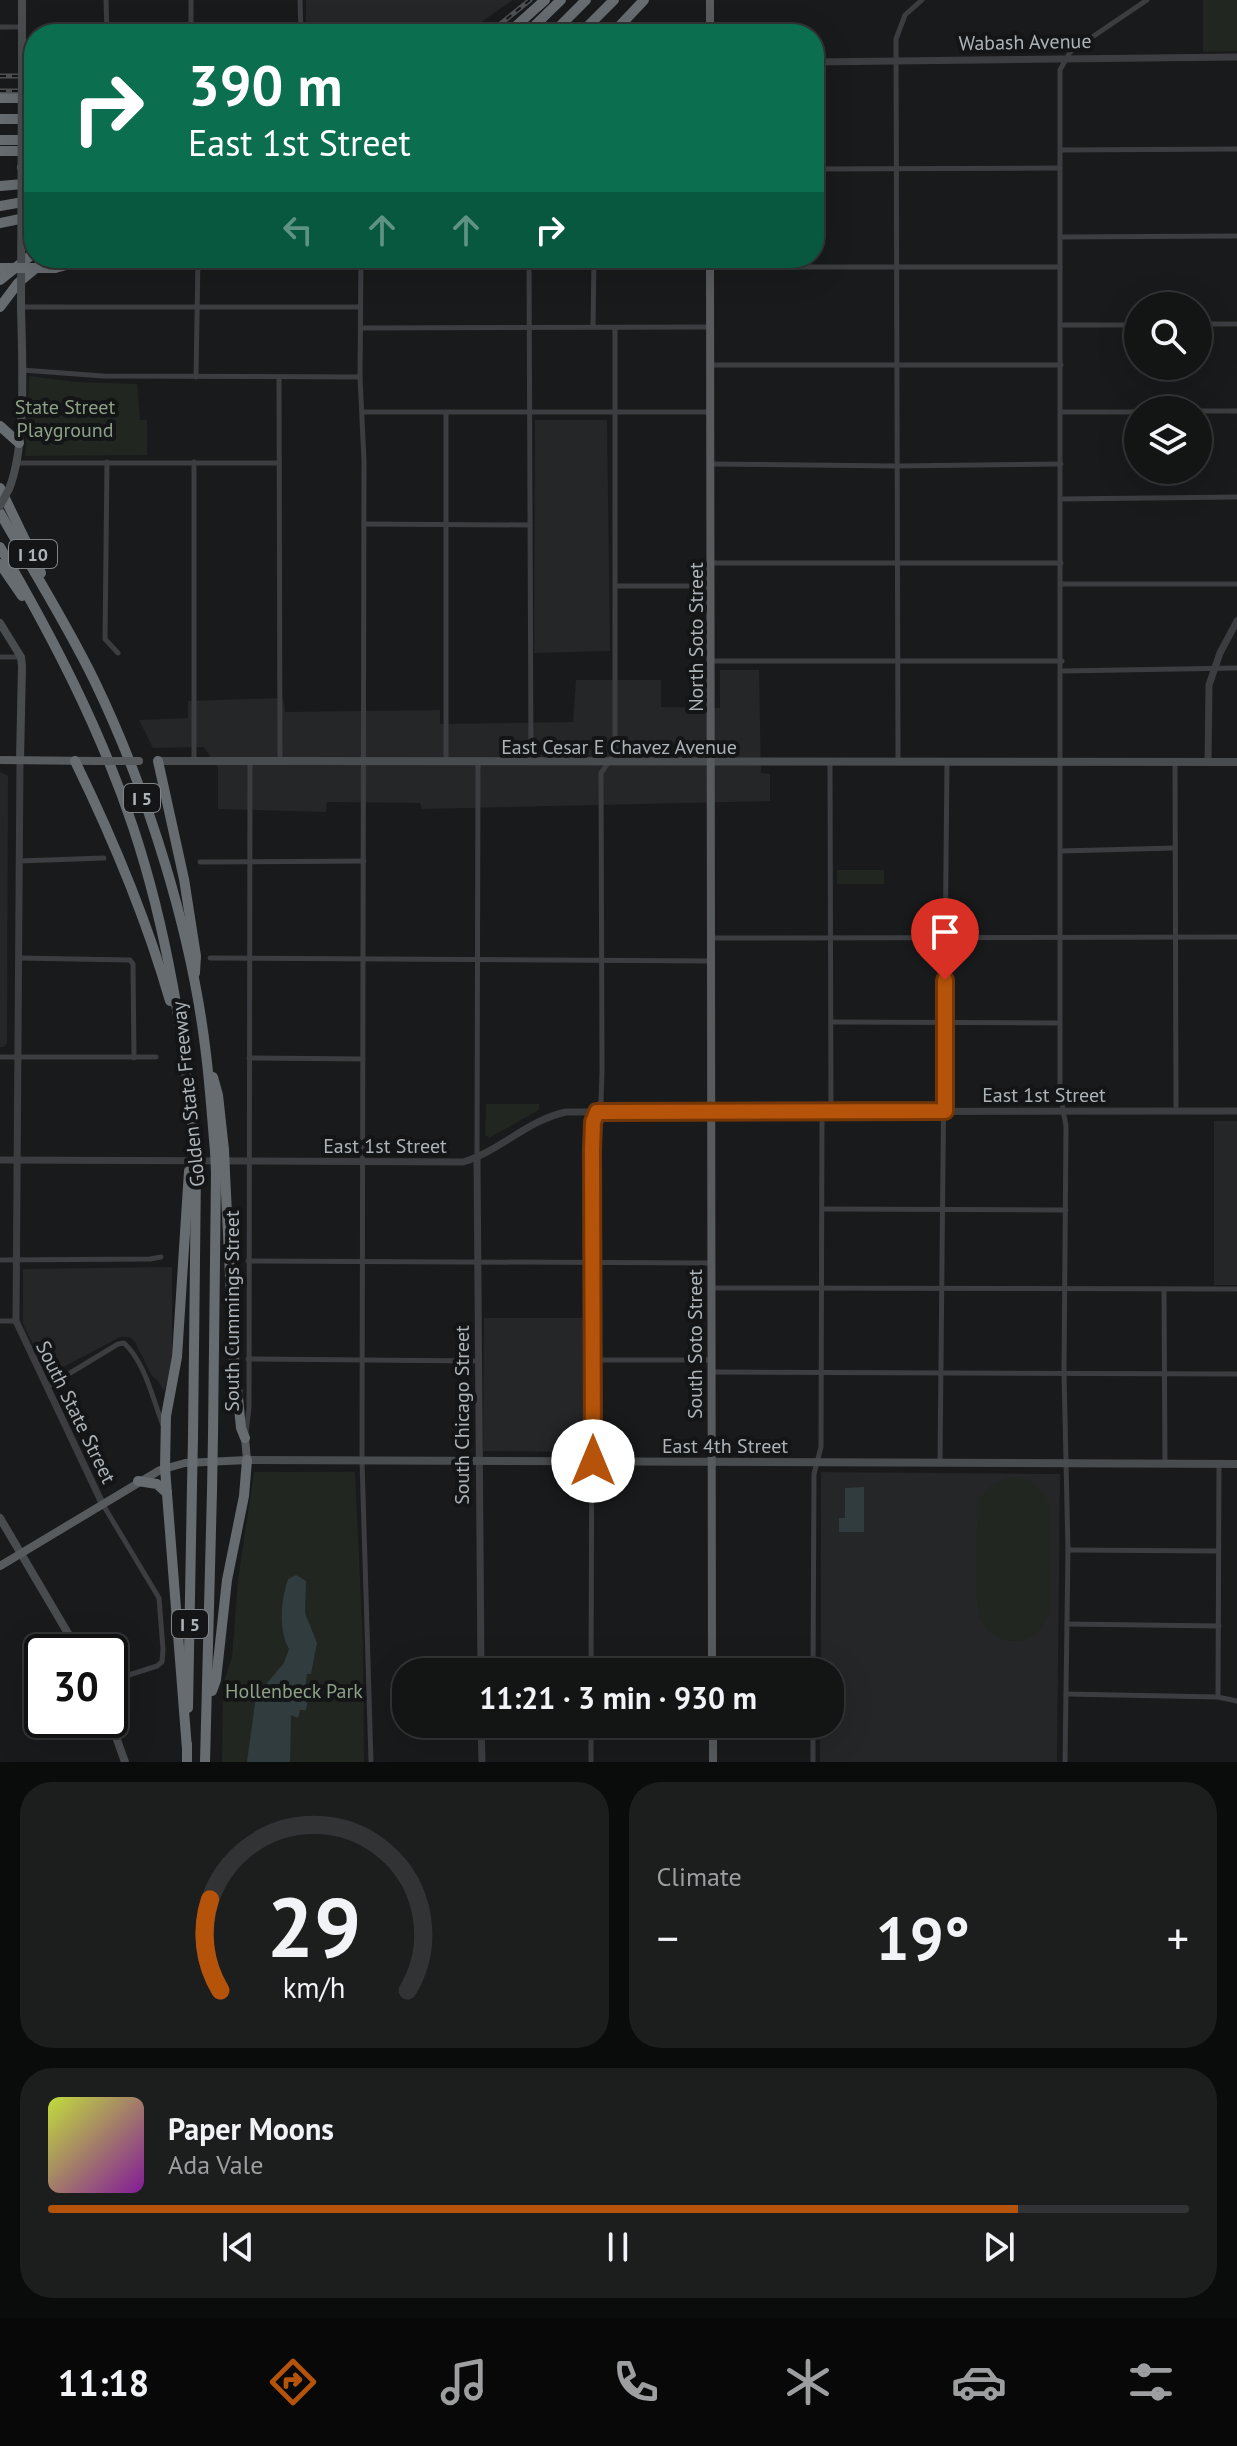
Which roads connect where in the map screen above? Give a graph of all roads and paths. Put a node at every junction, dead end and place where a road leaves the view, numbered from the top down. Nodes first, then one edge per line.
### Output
1 (22, 0) edge
2 (106, 0) edge
3 (191, 0) edge
4 (300, 0) edge
5 (545, 0) edge
6 (561, 0) edge
7 (578, 0) edge
8 (586, 0) edge
9 (614, 0) edge
10 (644, 0) edge
11 (710, 0) edge
12 (922, 0) edge
13 (1147, 0) edge
14 (107, 24) edge
15 (191, 24) edge
16 (301, 24) edge
17 (518, 24) edge
18 (536, 24) edge
19 (560, 24) edge
20 (562, 24) edge
21 (590, 24) edge
22 (621, 24) edge
23 (710, 24) edge
24 (0, 27) edge
25 (22, 27) junction
26 (22, 42) joint
27 (1066, 57) junction
28 (1237, 57) edge
29 (896, 60) junction
30 (824, 62) edge
31 (0, 98) edge
32 (24, 98) edge
33 (0, 119) edge
34 (24, 119) edge
35 (0, 140) edge
36 (22, 140) junction
37 (1237, 149) edge
38 (1061, 150) junction
39 (0, 151) edge
40 (24, 151) edge
41 (22, 167) joint
42 (1060, 168) junction
43 (824, 169) edge
44 (895, 169) junction
45 (24, 184) edge
46 (0, 186) edge
47 (24, 202) edge
48 (0, 206) edge
49 (24, 218) edge
50 (0, 223) edge
51 (1237, 236) edge
52 (1060, 237) junction
53 (24, 261) edge
54 (824, 265) edge
55 (896, 267) junction
56 (1060, 267) junction
57 (0, 268) edge
58 (21, 268) junction
59 (24, 268) edge
60 (36, 268) edge
61 (55, 268) edge
62 (198, 268) edge
63 (361, 268) edge
64 (529, 268) edge
65 (594, 268) edge
66 (710, 268) edge
67 (0, 280) edge
68 (0, 307) edge
69 (21, 307) junction
70 (360, 307) junction
71 (197, 308) junction
72 (1212, 324) edge
73 (1237, 324) edge
74 (1061, 325) junction
75 (1124, 325) edge
76 (593, 327) junction
77 (711, 327) junction
78 (361, 328) junction
79 (530, 328) junction
80 (615, 329) junction
81 (711, 365) junction
82 (896, 365) junction
83 (1061, 365) junction
84 (21, 370) junction
85 (196, 377) junction
86 (279, 377) junction
87 (360, 377) junction
88 (1212, 411) edge
89 (1237, 411) edge
90 (363, 412) junction
91 (616, 412) junction
92 (711, 412) junction
93 (1061, 412) junction
94 (1124, 412) edge
95 (446, 413) junction
96 (529, 413) junction
97 (0, 426) edge
98 (19, 443) junction
99 (107, 462) junction
100 (194, 462) junction
101 (17, 463) junction
102 (279, 463) junction
103 (712, 464) junction
104 (1061, 464) junction
105 (896, 466) junction
106 (4, 489) edge
107 (1237, 497) edge
108 (1062, 499) junction
109 (0, 506) edge
110 (0, 513) edge
111 (364, 524) junction
112 (445, 524) junction
113 (530, 525) junction
114 (0, 547) edge
115 (896, 562) junction
116 (712, 563) junction
117 (1061, 563) junction
118 (0, 564) edge
119 (1061, 584) junction
120 (1237, 584) edge
121 (616, 586) junction
122 (712, 586) junction
123 (1237, 621) edge
124 (63, 622) junction
125 (0, 623) edge
126 (49, 633) junction
127 (118, 653) dead end
128 (0, 657) edge
129 (21, 657) junction
130 (712, 661) junction
131 (897, 661) junction
132 (1062, 661) junction
133 (1237, 668) edge
134 (1214, 669) junction
135 (1062, 671) junction
136 (0, 760) edge
137 (20, 760) junction
138 (75, 761) junction
139 (158, 761) junction
140 (194, 762) junction
141 (250, 762) junction
142 (280, 762) junction
143 (364, 762) junction
144 (446, 762) junction
145 (898, 762) junction
146 (947, 762) junction
147 (1061, 762) junction
148 (1175, 762) junction
149 (1208, 762) junction
150 (1237, 762) edge
151 (478, 763) junction
152 (531, 763) junction
153 (607, 763) junction
154 (711, 763) junction
155 (830, 763) junction
156 (1175, 848) junction
157 (1061, 851) junction
158 (104, 858) dead end
159 (19, 861) junction
160 (364, 861) junction
161 (200, 862) dead end
162 (249, 862) junction
163 (830, 937) junction
164 (945, 937) junction
165 (1060, 937) junction
166 (1237, 937) edge
167 (711, 938) junction
168 (1174, 938) junction
169 (18, 958) junction
170 (210, 958) dead end
171 (248, 959) junction
172 (364, 959) junction
173 (479, 959) junction
174 (602, 959) junction
175 (711, 961) junction
176 (194, 983) junction
177 (831, 1022) junction
178 (1060, 1023) junction
179 (945, 1024) junction
180 (186, 1056) junction
181 (0, 1057) edge
182 (156, 1057) dead end
183 (18, 1058) junction
184 (134, 1058) junction
185 (249, 1058) junction
186 (363, 1059) junction
187 (826, 1111) junction
188 (945, 1111) junction
189 (1064, 1111) junction
190 (1176, 1111) junction
191 (1237, 1111) edge
192 (597, 1112) junction
193 (710, 1112) junction
194 (477, 1158) junction
195 (0, 1160) edge
196 (18, 1160) junction
197 (248, 1162) junction
198 (362, 1162) junction
199 (192, 1172) junction
200 (220, 1173) junction
201 (822, 1209) junction
202 (944, 1210) junction
203 (1066, 1210) junction
204 (161, 1257) dead end
205 (0, 1260) edge
206 (16, 1260) junction
207 (248, 1261) junction
208 (362, 1261) junction
209 (478, 1263) junction
210 (591, 1263) junction
211 (711, 1263) junction
212 (821, 1287) junction
213 (944, 1287) junction
214 (711, 1288) junction
215 (1066, 1289) junction
216 (1237, 1289) edge
217 (1164, 1290) junction
218 (0, 1321) edge
219 (16, 1321) junction
220 (248, 1359) junction
221 (362, 1360) junction
222 (592, 1360) junction
223 (711, 1360) junction
224 (478, 1361) junction
225 (821, 1371) junction
226 (711, 1372) junction
227 (1165, 1372) junction
228 (941, 1373) junction
229 (1064, 1373) junction
230 (1237, 1374) edge
231 (46, 1388) junction
232 (165, 1431) junction
233 (245, 1438) junction
234 (247, 1460) junction
235 (362, 1460) junction
236 (478, 1461) junction
237 (593, 1461) junction
238 (711, 1462) junction
239 (818, 1462) junction
240 (940, 1463) junction
241 (1066, 1464) junction
242 (1165, 1464) junction
243 (1219, 1464) junction
244 (1237, 1464) edge
245 (165, 1468) junction
246 (138, 1481) junction
247 (168, 1494) junction
248 (102, 1503) junction
249 (0, 1518) edge
250 (1068, 1550) junction
251 (1218, 1551) junction
252 (21, 1553) junction
253 (0, 1566) edge
254 (1067, 1624) junction
255 (1219, 1626) junction
256 (68, 1634) edge
257 (481, 1658) edge
258 (591, 1658) edge
259 (712, 1658) edge
260 (813, 1658) edge
261 (128, 1674) edge
262 (1066, 1694) junction
263 (1218, 1697) junction
264 (1237, 1701) edge
265 (208, 1705) junction
266 (116, 1738) edge
267 (481, 1738) edge
268 (591, 1738) edge
269 (713, 1738) edge
270 (813, 1738) edge
271 (187, 1749) junction
272 (125, 1762) edge
273 (187, 1762) edge
274 (205, 1762) edge
275 (371, 1762) edge
276 (482, 1762) edge
277 (591, 1762) edge
278 (713, 1762) edge
279 (813, 1762) edge
280 (1065, 1762) edge

1 - 25 main road
2 - 14 street
3 - 15 street
4 - 16 street
5 - 17 highway
6 - 18 highway
7 - 19 highway
8 - 20 highway
9 - 21 highway
10 - 22 highway
11 - 23 main road
12 - 29 street
13 - 27 street
24 - 25 street
25 - 26 main road
26 - 36 main road, bridge
27 - 28 street, Wabash Avenue
27 - 29 street, Wabash Avenue
27 - 38 street
29 - 30 street, Wabash Avenue
29 - 44 street
31 - 32 highway
33 - 34 highway
35 - 36 highway
36 - 41 main road, bridge
37 - 38 street
38 - 42 street
39 - 40 highway
41 - 58 main road, bridge
42 - 44 street
42 - 52 street
43 - 44 street
44 - 55 street
45 - 46 highway
47 - 48 highway
49 - 50 highway
51 - 52 street
52 - 56 street
53 - 67 highway
54 - 55 street
55 - 56 street
55 - 82 street
56 - 74 street
57 - 58 highway, bridge
58 - 69 main road, bridge
59 - 61 highway, bridge
60 - 68 highway
62 - 71 street
63 - 70 street
64 - 79 street
65 - 76 street
66 - 77 main road, North Soto Street
69 - 71 street
69 - 84 main road
70 - 71 street
70 - 78 street
71 - 85 street
72 - 73 street
74 - 75 street
74 - 83 street
76 - 79 street
76 - 80 street
77 - 80 street
77 - 81 main road, North Soto Street
78 - 79 street
78 - 87 street
79 - 96 street
80 - 91 street
81 - 82 street
81 - 92 main road, North Soto Street
82 - 83 street
82 - 105 street
83 - 93 street
84 - 85 street
84 - 98 main road
85 - 86 street
86 - 87 street
86 - 102 street
87 - 90 street
88 - 89 street
90 - 95 street
90 - 111 street
91 - 92 street
91 - 96 street
91 - 121 street
92 - 103 main road, North Soto Street
93 - 94 street
93 - 104 street
95 - 96 street
95 - 112 street
96 - 113 street
97 - 98 highway
98 - 101 main road
99 - 100 street
99 - 101 street
99 - 127 street
100 - 102 street
100 - 140 street
101 - 106 main road
102 - 142 street
103 - 105 street
103 - 116 main road, North Soto Street
104 - 105 street
104 - 108 street
105 - 115 street
106 - 109 main road, bridge
106 - 124 highway, I 10
107 - 108 street
108 - 117 street
110 - 124 highway, Golden State Freeway / I 5
111 - 112 street
111 - 143 street
112 - 113 street
112 - 144 street
113 - 152 street
114 - 126 highway, Golden State Freeway / I 5
115 - 116 street
115 - 117 street
115 - 131 street
116 - 122 main road, North Soto Street
117 - 119 street
118 - 126 highway, I 10
119 - 120 street
119 - 132 street
121 - 122 street
121 - 153 street
122 - 130 main road, North Soto Street
123 - 134 street
124 - 176 highway, Golden State Freeway / I 5
125 - 129 main road
126 - 180 highway, Golden State Freeway / I 5
128 - 129 street
129 - 137 main road
130 - 131 street
130 - 154 main road, North Soto Street
131 - 132 street
131 - 145 street
132 - 135 street
133 - 134 street
134 - 135 street
134 - 149 street
135 - 147 street
136 - 137 main road, East Cesar E Chavez Avenue
137 - 138 main road, East Cesar E Chavez Avenue
137 - 159 street, South State Street
138 - 139 main road, East Cesar E Chavez Avenue, bridge
138 - 180 highway
139 - 140 main road, East Cesar E Chavez Avenue
139 - 176 highway
140 - 141 main road, East Cesar E Chavez Avenue
141 - 142 main road, East Cesar E Chavez Avenue
141 - 162 street, South Cummings Street
142 - 143 main road, East Cesar E Chavez Avenue
143 - 144 main road, East Cesar E Chavez Avenue
143 - 160 street
144 - 151 main road, East Cesar E Chavez Avenue
145 - 146 main road, East Cesar E Chavez Avenue
145 - 155 main road, East Cesar E Chavez Avenue
146 - 147 main road, East Cesar E Chavez Avenue
146 - 164 street
147 - 148 main road, East Cesar E Chavez Avenue
147 - 157 street
148 - 149 main road, East Cesar E Chavez Avenue
148 - 156 street
149 - 150 main road, East Cesar E Chavez Avenue
151 - 152 main road, East Cesar E Chavez Avenue
151 - 173 street
152 - 153 main road, East Cesar E Chavez Avenue
153 - 154 main road, East Cesar E Chavez Avenue
153 - 174 street
154 - 155 main road, East Cesar E Chavez Avenue
154 - 167 main road, North Soto Street
155 - 163 street
156 - 157 street
156 - 168 street
157 - 165 street
158 - 159 street
159 - 169 street, South State Street
160 - 162 street
160 - 172 street
161 - 162 street
162 - 171 street, South Cummings Street
163 - 164 street
163 - 167 street
163 - 177 street
164 - 165 street
164 - 179 street
165 - 168 street
165 - 178 street
166 - 168 street
167 - 175 main road, North Soto Street
168 - 190 street
169 - 183 street, South State Street
169 - 184 street
170 - 171 street
171 - 172 street
171 - 185 street, South Cummings Street
172 - 173 street
172 - 186 street
173 - 174 street
173 - 194 street
174 - 175 street
174 - 192 street
175 - 193 main road, North Soto Street
176 - 200 highway, Golden State Freeway / I 5, bridge
177 - 179 street
177 - 187 street
178 - 179 street
178 - 189 street
179 - 188 street
180 - 199 highway, Golden State Freeway / I 5, bridge
181 - 183 street
182 - 184 street
183 - 184 street
183 - 196 street, South State Street
185 - 186 street
185 - 197 street, South Cummings Street
186 - 198 street
187 - 188 street, East 1st Street
187 - 193 street, East 1st Street
187 - 201 street
188 - 189 street, East 1st Street
188 - 202 street
189 - 190 street, East 1st Street
189 - 203 street
190 - 191 street, East 1st Street
192 - 193 street, East 1st Street
192 - 194 street, East 1st Street
192 - 210 street
193 - 211 main road, South Soto Street
194 - 198 street, East 1st Street
194 - 209 street, South Chicago Street
195 - 196 street, East 1st Street
196 - 197 street, East 1st Street
196 - 206 street, South State Street
197 - 198 street, East 1st Street
197 - 207 street, South Cummings Street
198 - 208 street
199 - 232 highway
199 - 271 highway, Golden State Freeway / I 5, bridge
200 - 233 highway
200 - 265 highway, Golden State Freeway / I 5, bridge
201 - 202 street
201 - 212 street
202 - 203 street
202 - 213 street
203 - 215 street
204 - 206 street
205 - 206 street
206 - 219 street, South State Street
207 - 208 street
207 - 220 street, South Cummings Street
208 - 209 street
208 - 221 street
209 - 210 street
209 - 224 street, South Chicago Street
210 - 211 street
210 - 222 street
211 - 214 main road, South Soto Street
212 - 213 street
212 - 214 street
212 - 225 street
213 - 215 street
213 - 228 street
214 - 223 main road, South Soto Street
215 - 217 street
215 - 229 street
216 - 217 street
217 - 227 street
218 - 219 street
219 - 231 street, South State Street
220 - 221 street
220 - 233 street, South Cummings Street
221 - 224 street
221 - 235 street
222 - 223 street
222 - 237 street
223 - 226 main road, South Soto Street
224 - 236 street, South Chicago Street
225 - 226 street
225 - 228 street
225 - 239 street
226 - 238 main road, South Soto Street
227 - 229 street
227 - 230 street
227 - 242 street
228 - 229 street
228 - 240 street
229 - 241 street
231 - 232 street
231 - 248 street, South State Street
232 - 245 highway
233 - 234 main road, South Cummings Street
234 - 235 main road, East 4th Street
234 - 245 main road, East 4th Street
234 - 265 highway
235 - 236 main road, East 4th Street
235 - 275 street
236 - 237 main road, East 4th Street
236 - 257 street, South Chicago Street
237 - 238 main road, East 4th Street
237 - 258 street
238 - 239 main road, East 4th Street
238 - 259 main road, South Soto Street
239 - 240 main road, East 4th Street
239 - 260 street
240 - 241 main road, East 4th Street
241 - 242 main road, East 4th Street
241 - 250 street
242 - 243 main road, East 4th Street
243 - 244 main road, East 4th Street
243 - 251 street
245 - 246 main road, East 4th Street
245 - 247 highway
246 - 247 highway
246 - 248 main road, East 4th Street
247 - 271 highway
248 - 252 main road, East 4th Street
248 - 261 street, South State Street
249 - 252 main road
250 - 251 street
250 - 254 street
251 - 255 street
252 - 253 main road, East 4th Street
252 - 256 main road
254 - 255 street
254 - 262 street
255 - 263 street
262 - 263 street
262 - 280 street
263 - 264 street
265 - 274 highway, Golden State Freeway / I 5
266 - 272 main road
267 - 276 street
268 - 277 street
269 - 278 main road
270 - 279 street
271 - 273 highway, Golden State Freeway / I 5

